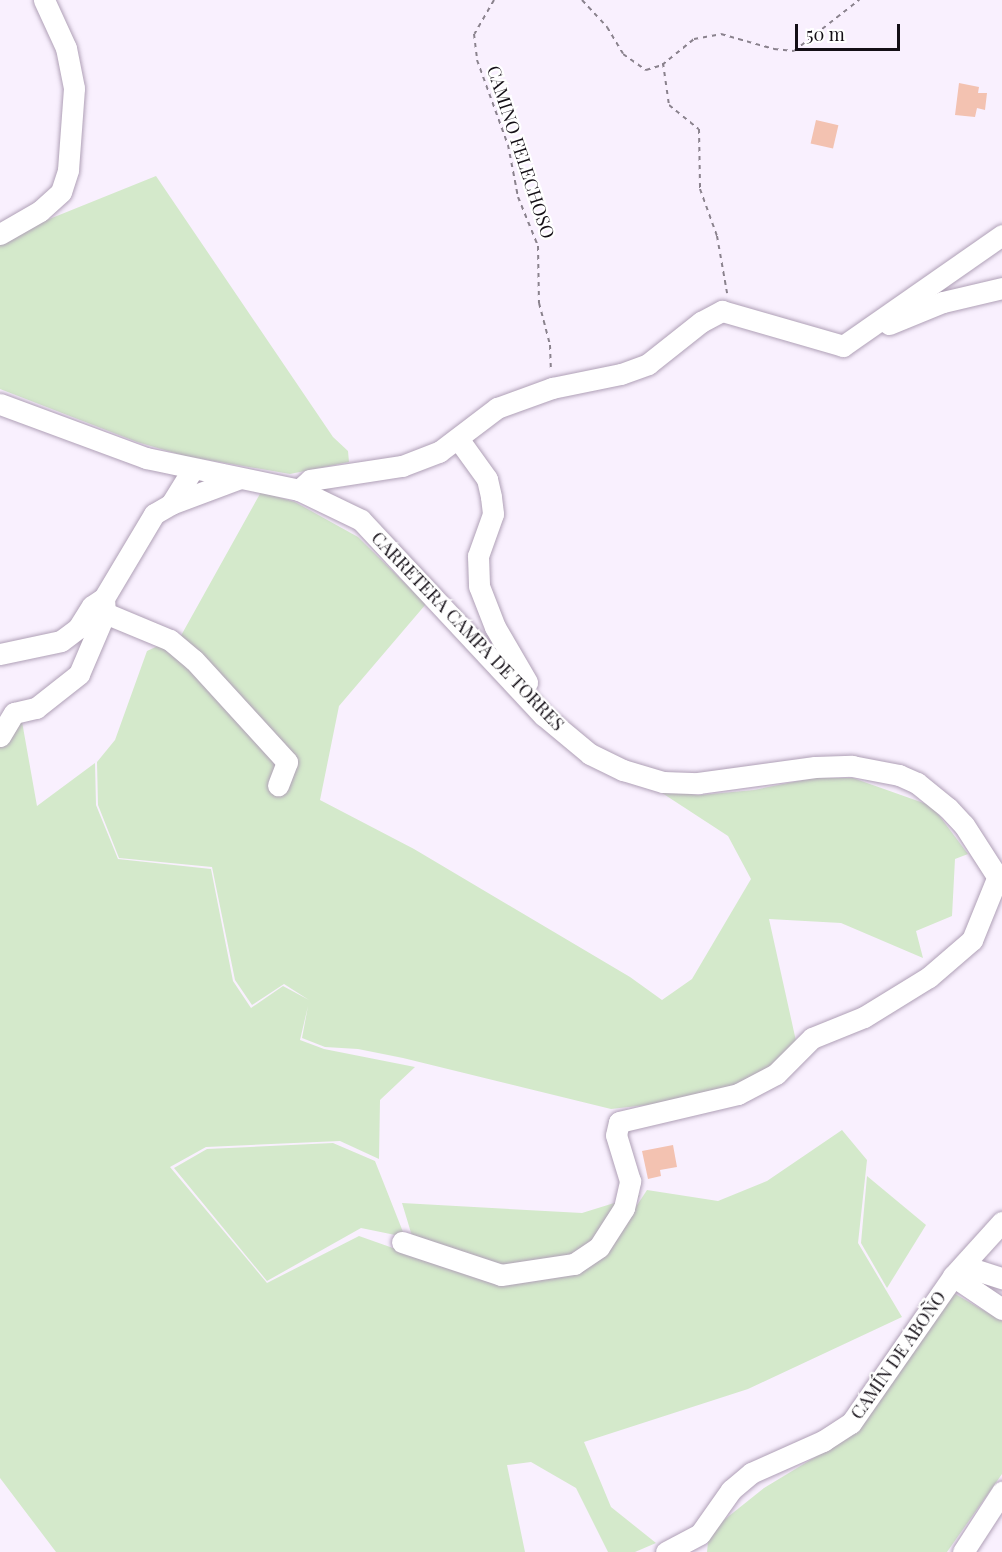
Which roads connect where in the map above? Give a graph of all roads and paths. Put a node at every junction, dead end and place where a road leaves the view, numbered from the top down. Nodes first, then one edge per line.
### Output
1 (44, 0) edge
2 (494, 0) edge
3 (582, 0) edge
4 (859, 0) edge
5 (663, 63) junction
6 (0, 234) edge
7 (1002, 235) edge
8 (1002, 288) edge
9 (731, 313) junction
10 (868, 331) junction
11 (552, 388) junction
12 (0, 404) edge
13 (459, 440) junction
14 (192, 471) junction
15 (238, 479) junction
16 (299, 490) junction
17 (171, 504) junction
18 (105, 605) junction
19 (0, 654) edge
20 (537, 707) junction
21 (0, 736) edge
22 (279, 785) dead end
23 (1000, 880) edge
24 (1002, 1222) edge
25 (402, 1242) dead end
26 (959, 1271) junction
27 (1002, 1278) edge
28 (1002, 1309) edge
29 (1002, 1492) edge
30 (666, 1552) edge
31 (963, 1552) edge

1 - 6 street
2 - 11 path, CAMINO FELECHOSO
3 - 5 path
4 - 5 path
5 - 9 path
7 - 10 street
8 - 10 street
9 - 10 street
9 - 11 street
11 - 13 street
12 - 14 street, CARRETERA CAMPA DE TORRES
13 - 16 street
13 - 20 street
14 - 15 street, CARRETERA CAMPA DE TORRES
14 - 17 street
15 - 16 street, CARRETERA CAMPA DE TORRES
15 - 17 street
16 - 20 street, CARRETERA CAMPA DE TORRES
17 - 18 street
18 - 19 street
18 - 21 street
18 - 22 street
20 - 23 street, CARRETERA CAMPA DE TORRES
23 - 25 street
24 - 26 street, CAMÍN DE ABOÑO
26 - 27 street
26 - 28 street
26 - 30 street, CAMÍN DE ABOÑO
29 - 31 street

